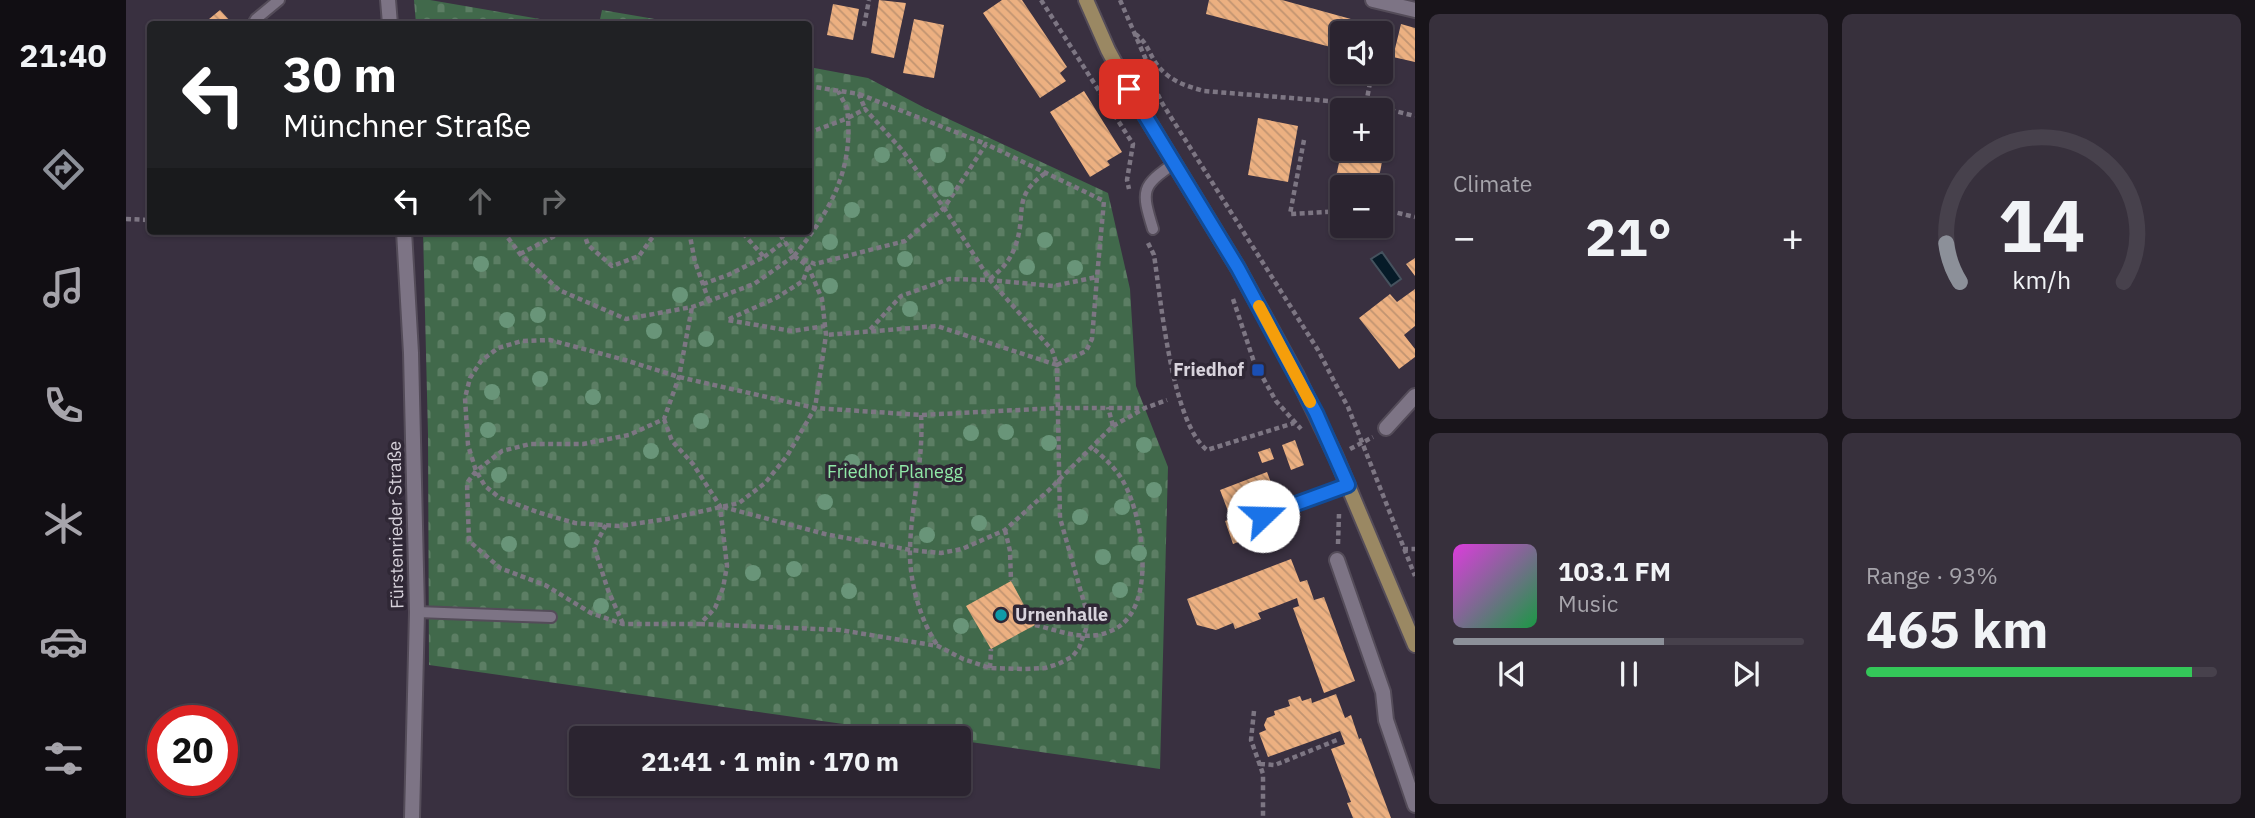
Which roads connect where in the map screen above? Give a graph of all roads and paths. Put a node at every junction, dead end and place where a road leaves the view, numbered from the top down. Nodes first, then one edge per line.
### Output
1 (279, 0) edge
2 (388, 0) edge
3 (869, 0) edge
4 (1041, 0) edge
5 (1086, 0) edge
6 (1120, 0) edge
7 (1373, 0) edge
8 (1415, 10) edge
9 (255, 21) edge
10 (390, 21) edge
11 (864, 26) dead end
12 (1133, 33) junction
13 (812, 87) edge
14 (838, 91) junction
15 (859, 94) junction
16 (1330, 101) edge
17 (865, 108) junction
18 (1393, 111) edge
19 (1415, 116) edge
20 (848, 118) junction
21 (812, 132) edge
22 (1304, 140) dead end
23 (986, 144) junction
24 (1175, 163) junction
25 (1047, 172) junction
26 (1148, 186) junction
27 (944, 208) junction
28 (1330, 212) edge
29 (1393, 212) edge
30 (1415, 217) edge
31 (126, 219) edge
32 (147, 220) edge
33 (1153, 229) dead end
34 (812, 234) edge
35 (405, 235) edge
36 (506, 235) edge
37 (556, 235) edge
38 (584, 235) edge
39 (654, 235) edge
40 (690, 235) edge
41 (745, 235) edge
42 (781, 235) edge
43 (811, 235) edge
44 (785, 241) junction
45 (520, 254) junction
46 (794, 256) junction
47 (1154, 256) dead end
48 (764, 257) junction
49 (808, 266) junction
50 (1097, 278) junction
51 (990, 280) junction
52 (703, 284) junction
53 (1230, 289) dead end
54 (709, 301) junction
55 (692, 307) junction
56 (824, 326) junction
57 (867, 332) junction
58 (825, 335) junction
59 (1057, 365) junction
60 (679, 377) junction
61 (1415, 396) edge
62 (1167, 400) dead end
63 (1108, 407) junction
64 (814, 408) junction
65 (1058, 408) junction
66 (1145, 408) junction
67 (921, 415) junction
68 (664, 419) junction
69 (1113, 426) junction
70 (1386, 428) dead end
71 (1091, 447) junction
72 (476, 471) junction
73 (1058, 479) junction
74 (1348, 485) junction
75 (720, 506) junction
76 (1263, 516) dead end
77 (606, 525) junction
78 (1005, 530) junction
79 (1403, 548) junction
80 (1415, 549) edge
81 (909, 550) junction
82 (1338, 560) dead end
83 (1415, 576) edge
84 (1011, 581) dead end
85 (417, 612) junction
86 (551, 617) dead end
87 (623, 624) junction
88 (700, 624) junction
89 (1035, 625) dead end
90 (1083, 637) junction
91 (1415, 645) edge
92 (938, 646) junction
93 (991, 649) dead end
94 (990, 668) junction
95 (1254, 711) dead end
96 (1337, 740) dead end
97 (1260, 764) junction
98 (1415, 805) edge
99 (412, 818) edge
100 (1263, 818) edge

1 - 9 lane
2 - 10 street
3 - 11 path
4 - 26 path
5 - 24 main road
6 - 12 path
7 - 8 street
12 - 16 path
12 - 79 path
13 - 14 path
14 - 15 path
14 - 20 path
15 - 17 path
15 - 23 path
17 - 20 path
17 - 27 path
18 - 19 path
20 - 21 path
20 - 34 path
22 - 28 path
23 - 25 path
23 - 27 path
24 - 26 lane
24 - 74 main road
25 - 50 path
25 - 51 path
26 - 33 lane
27 - 46 path
27 - 51 path
29 - 30 path
31 - 32 path
35 - 85 street, Fürstenrieder Straße
36 - 45 path
37 - 45 path
38 - 39 path
40 - 52 path
41 - 48 path
42 - 44 path
43 - 46 path
44 - 46 path
44 - 48 path
45 - 55 path
46 - 49 path
46 - 54 path
47 - 53 path
48 - 52 path
49 - 56 path
49 - 56 path
50 - 51 path
50 - 59 path
51 - 57 path
51 - 59 path
52 - 54 path
54 - 55 path
55 - 60 path
56 - 58 path
57 - 58 path
57 - 59 path
58 - 64 path
59 - 65 path
60 - 64 path
60 - 68 path
60 - 72 path
61 - 70 street
62 - 66 path
63 - 65 path
63 - 66 path
63 - 69 path
64 - 67 path
64 - 75 path
65 - 67 path
65 - 73 path
66 - 69 path
67 - 81 path
68 - 72 path
68 - 75 path
69 - 71 path
71 - 73 path
71 - 90 path
72 - 77 path
72 - 87 path
73 - 78 path
73 - 90 path
74 - 76 lane
74 - 91 main road
75 - 77 path
75 - 81 path
75 - 88 path
77 - 87 path
78 - 81 path
78 - 84 path
79 - 80 path
79 - 83 path
81 - 92 path
82 - 98 street
85 - 86 lane
85 - 99 street, Fürstenrieder Straße
87 - 88 path
88 - 92 path
89 - 90 path
90 - 94 path
92 - 94 path
93 - 94 path
95 - 97 path
96 - 97 path
97 - 100 path

